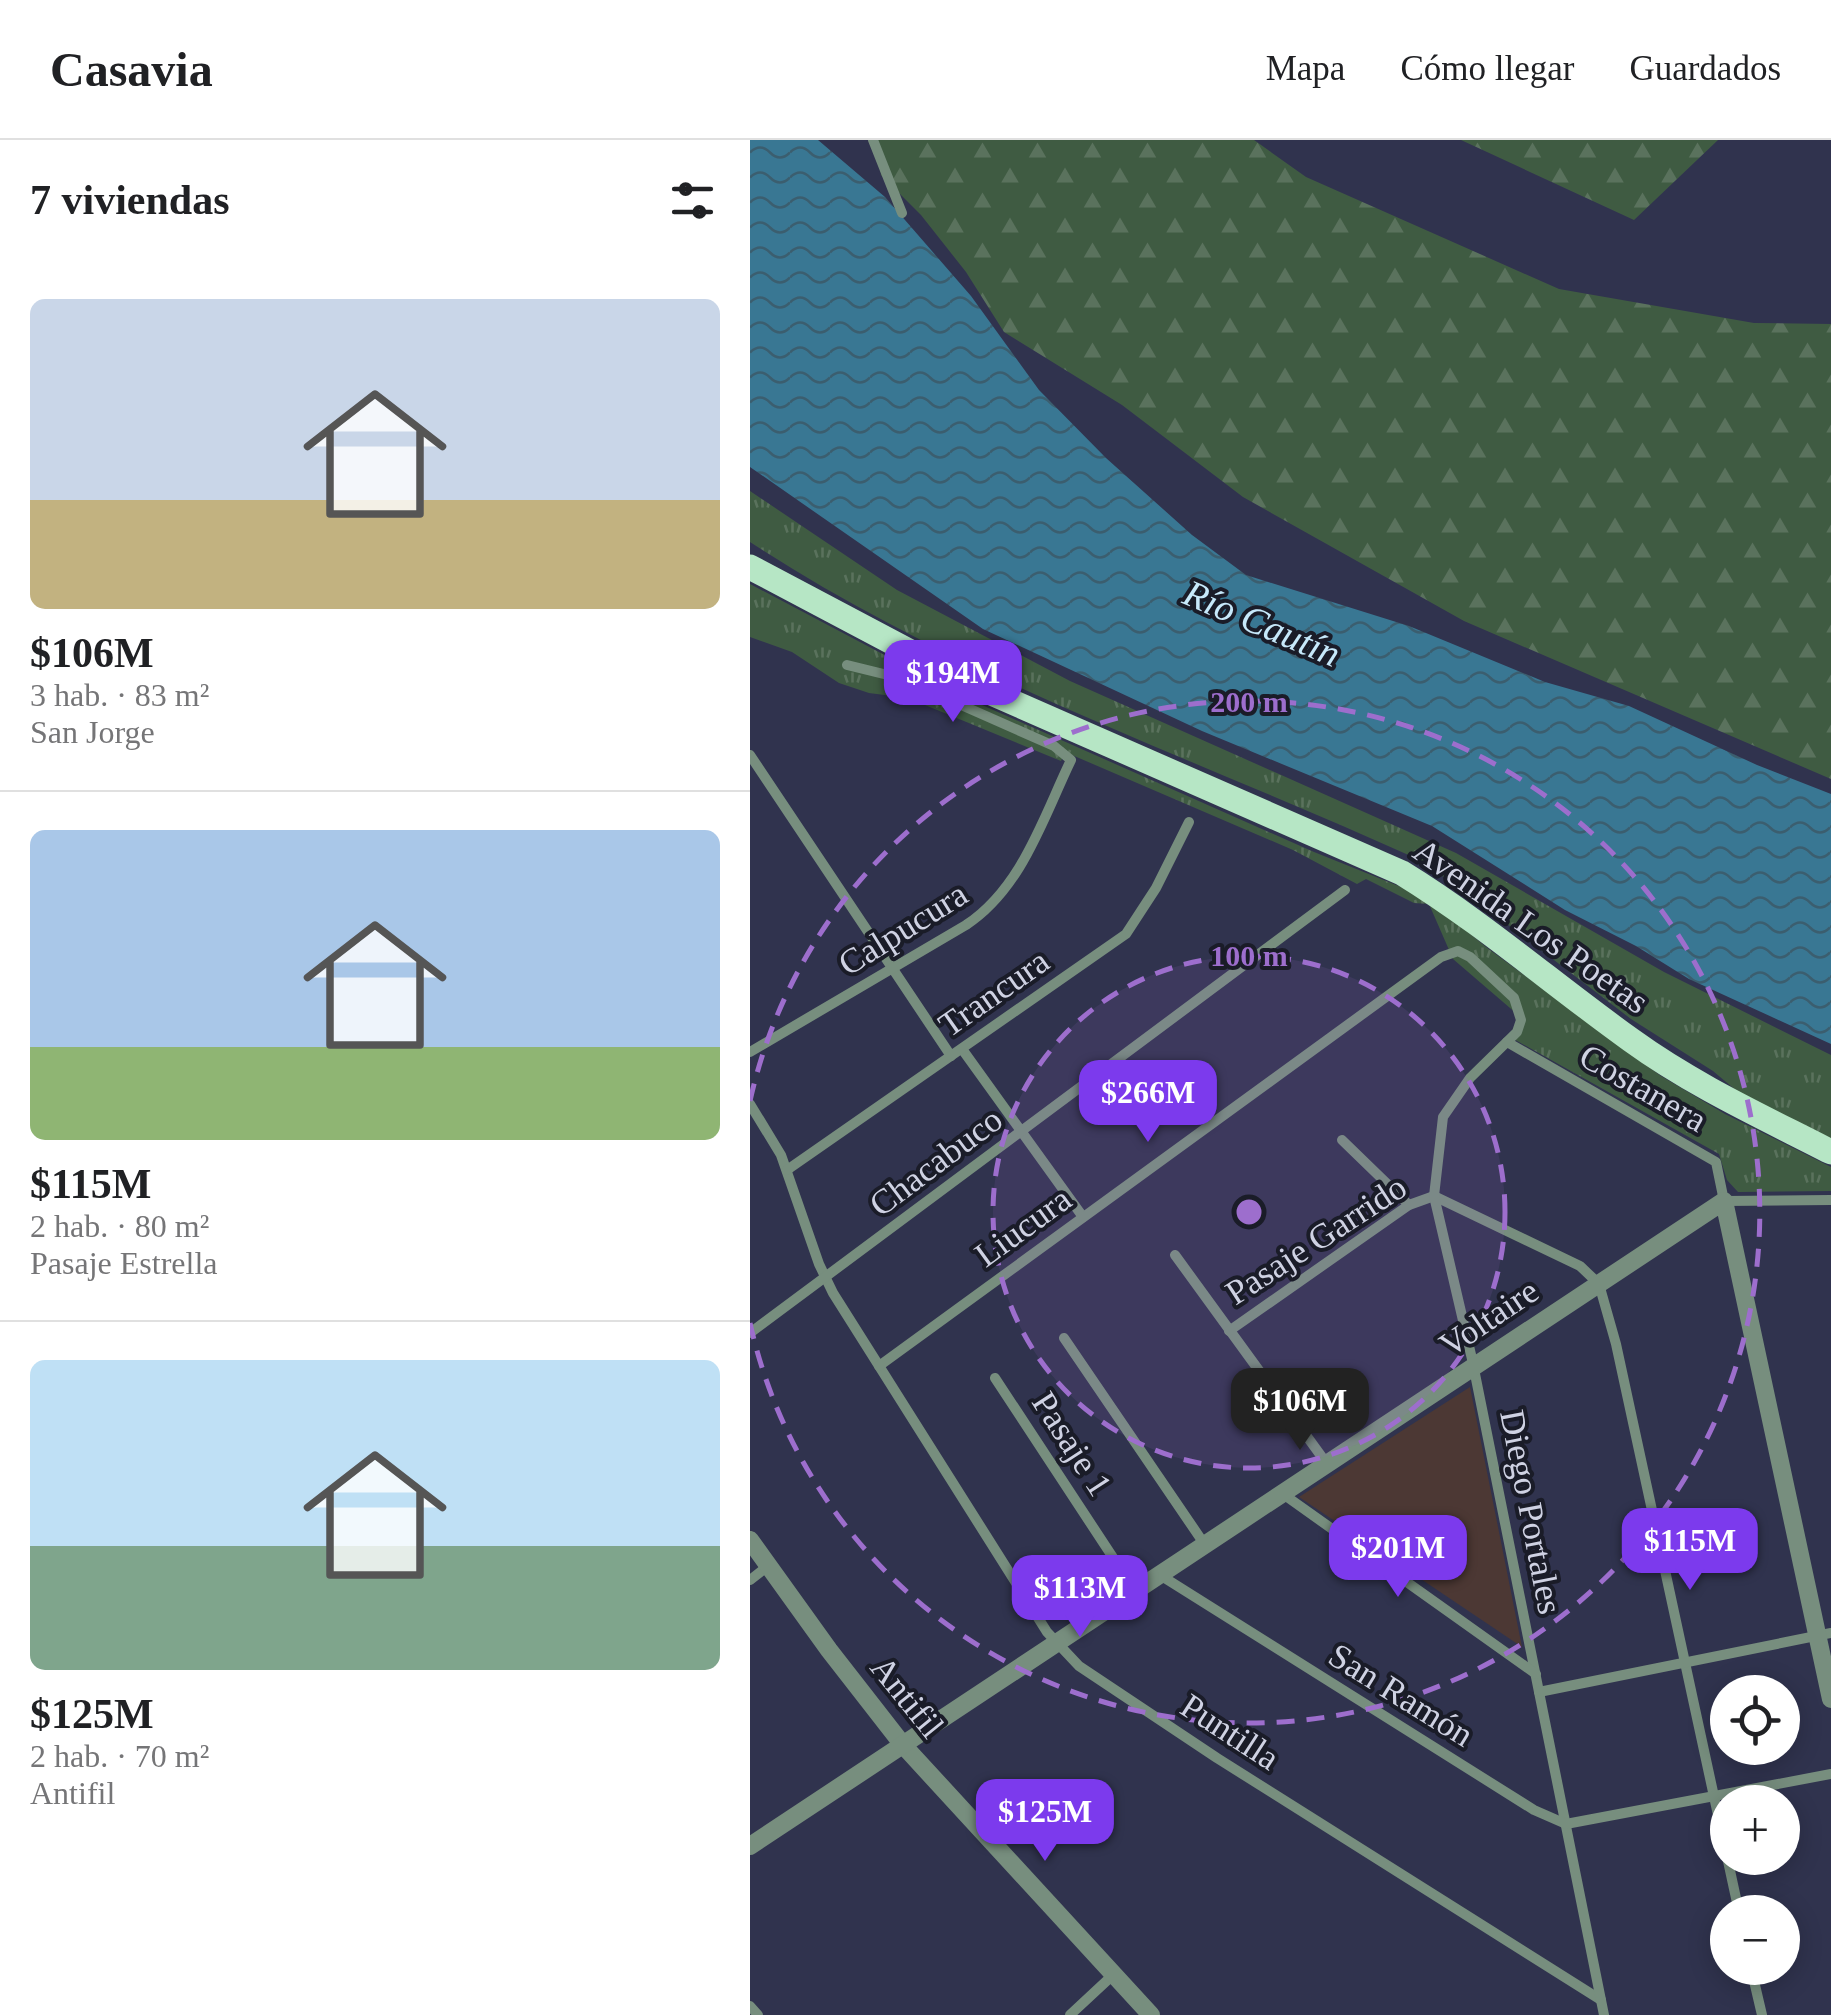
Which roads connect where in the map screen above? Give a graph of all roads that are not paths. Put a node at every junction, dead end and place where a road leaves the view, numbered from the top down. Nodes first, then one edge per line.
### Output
1 (873, 140) edge
2 (902, 213) dead end
3 (750, 567) edge
4 (847, 665) dead end
5 (750, 755) edge
6 (1189, 822) dead end
7 (1346, 890) dead end
8 (894, 968) junction
9 (1507, 1042) junction
10 (962, 1049) junction
11 (750, 1052) edge
12 (951, 1056) junction
13 (750, 1104) edge
14 (1023, 1132) junction
15 (1342, 1140) dead end
16 (1831, 1152) edge
17 (787, 1170) junction
18 (1434, 1196) junction
19 (1831, 1200) edge
20 (1724, 1201) junction
21 (1410, 1205) junction
22 (1083, 1217) junction
23 (1175, 1256) dead end
24 (826, 1279) junction
25 (1599, 1284) junction
26 (1229, 1331) junction
27 (750, 1333) edge
28 (1064, 1338) dead end
29 (879, 1366) junction
30 (1474, 1368) junction
31 (996, 1378) dead end
32 (1327, 1464) junction
33 (1282, 1494) junction
34 (750, 1540) edge
35 (1205, 1545) junction
36 (768, 1566) junction
37 (1160, 1575) junction
38 (750, 1580) edge
39 (1135, 1591) junction
40 (1824, 1634) edge
41 (1056, 1644) junction
42 (1684, 1664) junction
43 (1536, 1674) junction
44 (1539, 1692) junction
45 (1831, 1699) edge
46 (903, 1745) junction
47 (1831, 1774) edge
48 (1711, 1785) edge
49 (1777, 1785) edge
50 (1710, 1799) edge
51 (1566, 1824) junction
52 (750, 1846) edge
53 (1114, 1974) junction
54 (1755, 1985) edge
55 (1601, 2000) junction
56 (750, 2006) edge
57 (758, 2015) edge
58 (1070, 2015) edge
59 (1151, 2015) edge
60 (1604, 2015) edge
61 (1762, 2015) edge

1 - 2 street
3 - 16 main road, Avenida Los Poetas
4 - 8 street, Calpucura
5 - 8 street
6 - 10 street, Trancura
7 - 14 street, Chacabuco
8 - 11 street, Calpucura
8 - 12 street
9 - 18 street, Diego Portales
9 - 20 street, Costanera
9 - 22 street, Liucura
10 - 12 street, Trancura
10 - 14 street
12 - 17 street, Trancura
13 - 17 street, Puntilla
14 - 22 street
14 - 24 street, Chacabuco
15 - 21 street
17 - 24 street, Puntilla
18 - 21 street, Pasaje Garrido
18 - 25 street
18 - 30 street, Diego Portales
19 - 20 street
20 - 25 street, Voltaire
20 - 40 street
21 - 26 street, Pasaje Garrido
22 - 29 street, Liucura
23 - 26 street
24 - 27 street, Chacabuco
24 - 29 street, Puntilla
25 - 30 street, Voltaire
25 - 42 street
26 - 32 street
28 - 35 street
29 - 41 street, Puntilla
30 - 32 street, Voltaire
30 - 43 street, Diego Portales
31 - 39 street, Pasaje 1
32 - 33 street, Voltaire
33 - 35 street, Voltaire
33 - 43 street
34 - 36 street, Antifil
35 - 37 street, Voltaire
36 - 38 street
36 - 46 street, Antifil
37 - 39 street, Voltaire
37 - 51 street, San Ramón
39 - 41 street, Voltaire
40 - 42 street
40 - 45 street
41 - 46 street, Voltaire
41 - 55 street, Puntilla
42 - 44 street
42 - 48 street
43 - 44 street, Diego Portales
44 - 51 street, Diego Portales
46 - 52 street, Voltaire
46 - 53 street, Antifil
47 - 49 street
50 - 51 street
51 - 55 street, Diego Portales
53 - 58 street
53 - 59 street, Antifil
54 - 61 street
55 - 60 street, Diego Portales
56 - 57 street

